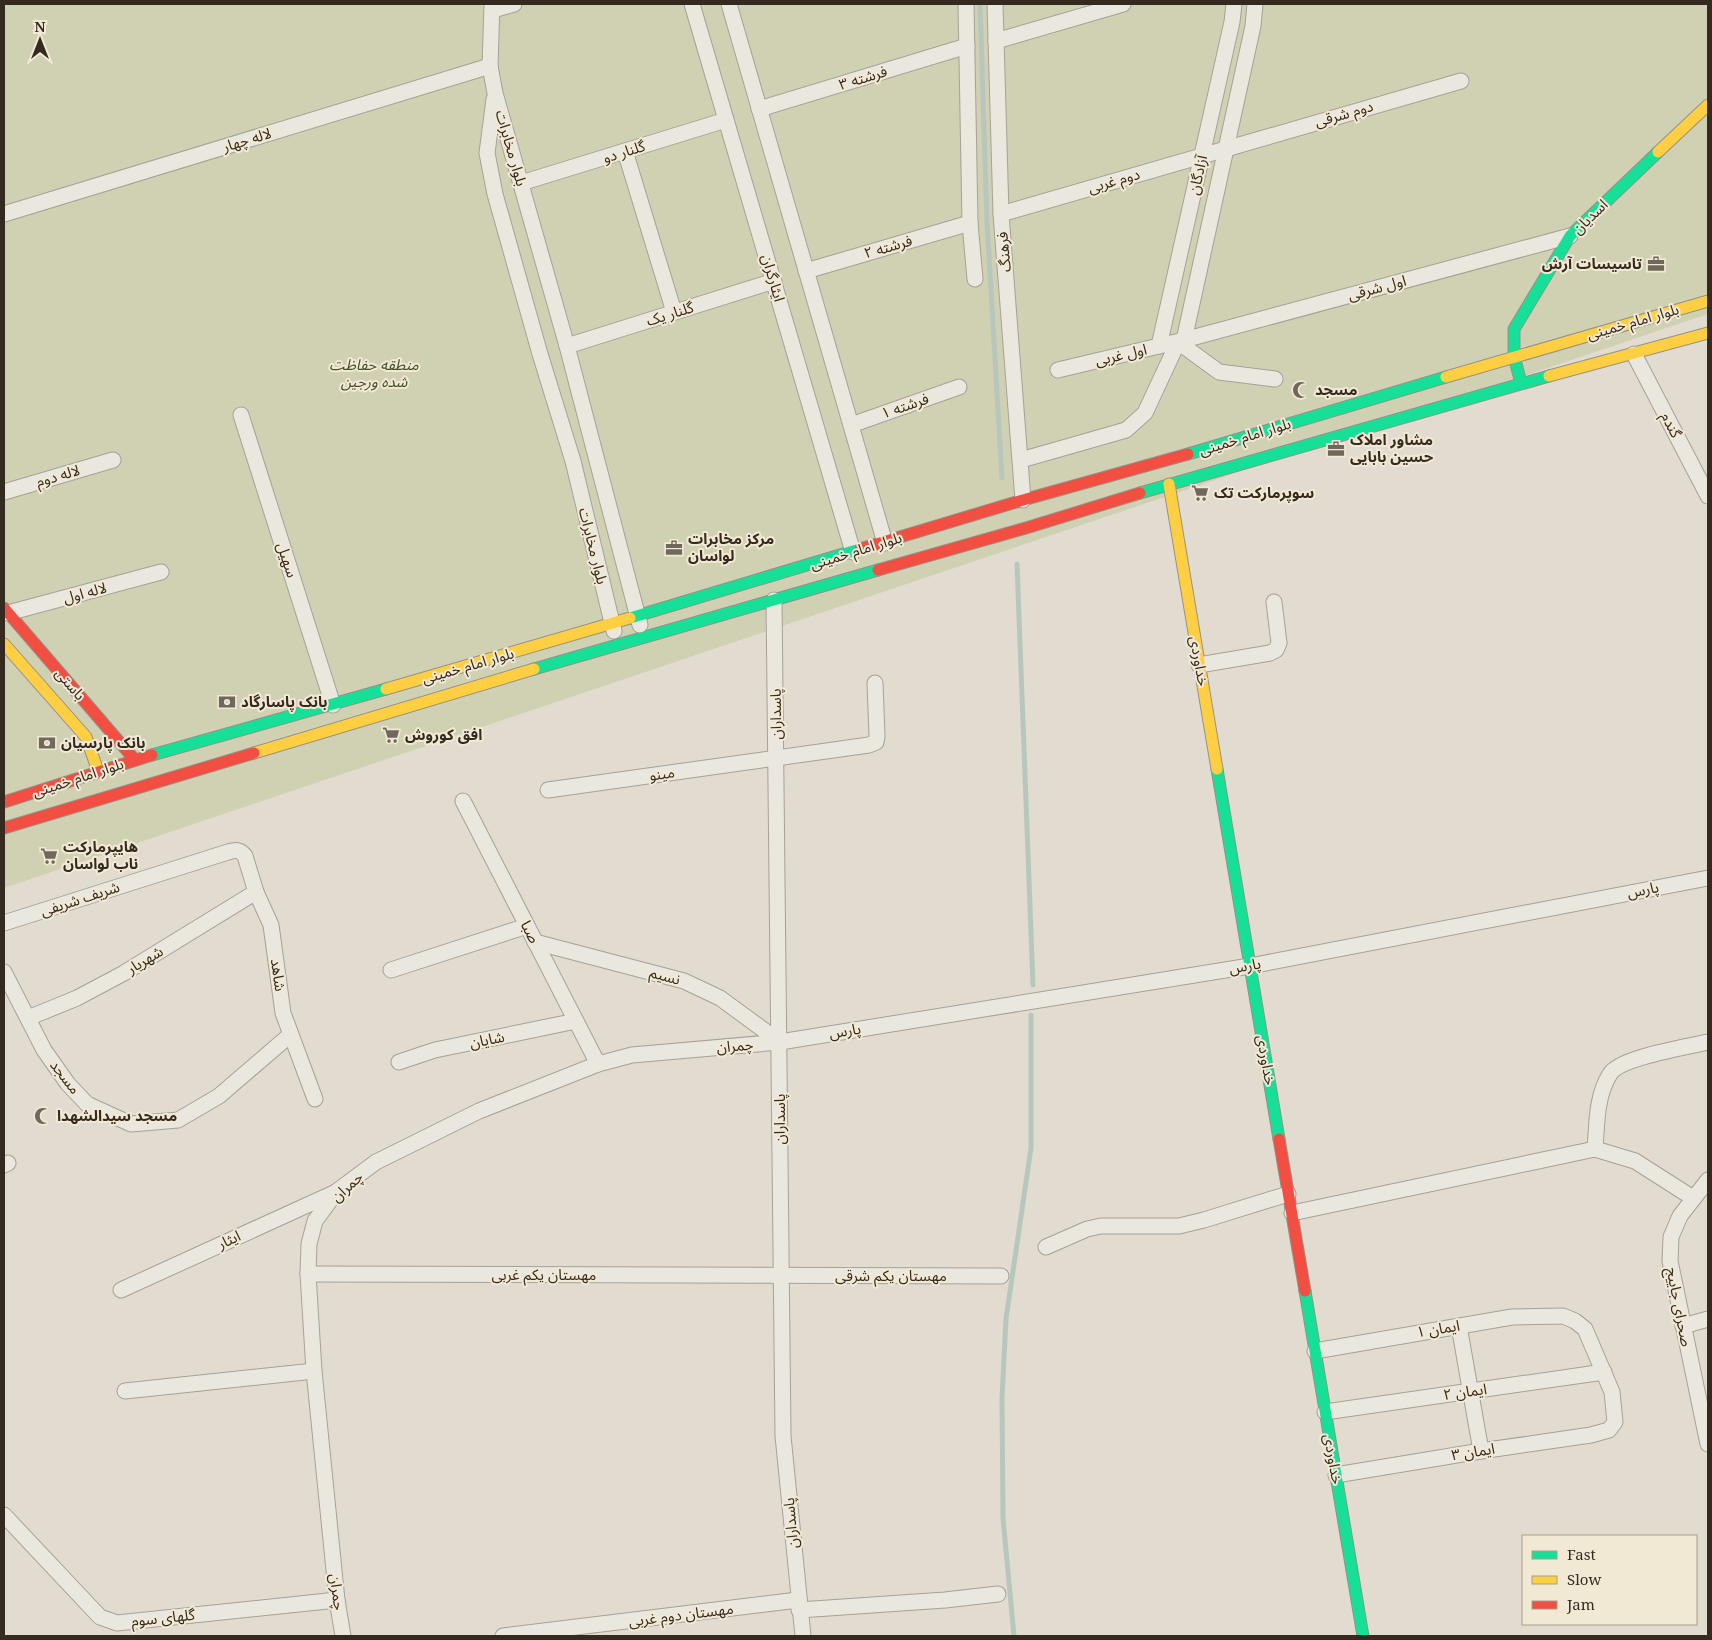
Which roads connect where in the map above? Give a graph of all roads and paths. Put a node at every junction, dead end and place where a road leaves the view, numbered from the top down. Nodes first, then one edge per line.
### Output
1 (514, 4) edge
2 (692, 4) edge
3 (729, 4) edge
4 (966, 4) edge
5 (995, 4) edge
6 (1123, 4) edge
7 (1234, 4) edge
8 (1255, 4) edge
9 (493, 7) edge
10 (996, 41) junction
11 (967, 46) junction
12 (490, 66) junction
13 (1461, 81) dead end
14 (495, 93) junction
15 (1708, 105) edge
16 (759, 109) junction
17 (726, 120) junction
18 (1227, 148) junction
19 (625, 151) junction
20 (1203, 155) junction
21 (521, 183) junction
22 (4, 214) edge
23 (1001, 214) junction
24 (970, 223) junction
25 (1570, 236) junction
26 (806, 271) junction
27 (975, 279) dead end
28 (774, 281) junction
29 (1708, 301) edge
30 (674, 312) junction
31 (1708, 333) edge
32 (1181, 341) junction
33 (567, 346) junction
34 (1160, 346) junction
35 (1634, 354) junction
36 (1514, 356) junction
37 (1058, 370) dead end
38 (1274, 379) dead end
39 (1521, 383) junction
40 (959, 387) dead end
41 (241, 415) dead end
42 (851, 425) junction
43 (113, 460) dead end
44 (1020, 460) junction
45 (1169, 484) junction
46 (4, 492) edge
47 (1708, 496) edge
48 (1023, 500) junction
49 (885, 543) junction
50 (854, 552) junction
51 (161, 572) dead end
52 (774, 600) junction
53 (1274, 602) dead end
54 (6, 611) edge
55 (638, 616) junction
56 (612, 624) junction
57 (644, 638) junction
58 (4, 644) edge
59 (618, 644) junction
60 (1199, 665) junction
61 (876, 683) dead end
62 (333, 705) junction
63 (776, 757) junction
64 (135, 760) junction
65 (98, 771) junction
66 (548, 790) dead end
67 (463, 801) dead end
68 (4, 802) edge
69 (4, 828) edge
70 (242, 852) joint
71 (1708, 878) edge
72 (256, 892) junction
73 (4, 924) edge
74 (527, 926) junction
75 (535, 942) junction
76 (1250, 966) junction
77 (391, 970) dead end
78 (4, 972) edge
79 (28, 1018) junction
80 (576, 1021) junction
81 (290, 1035) junction
82 (780, 1042) junction
83 (1708, 1042) edge
84 (399, 1062) dead end
85 (598, 1064) junction
86 (315, 1099) dead end
87 (1595, 1149) junction
88 (1708, 1180) edge
89 (338, 1191) junction
90 (1288, 1194) junction
91 (1693, 1198) junction
92 (1292, 1213) junction
93 (1046, 1247) dead end
94 (308, 1274) junction
95 (781, 1276) junction
96 (1001, 1276) dead end
97 (121, 1290) dead end
98 (1708, 1319) edge
99 (1459, 1326) junction
100 (1683, 1326) junction
101 (1315, 1351) junction
102 (314, 1371) junction
103 (1604, 1372) junction
104 (125, 1391) dead end
105 (1471, 1391) junction
106 (1325, 1412) junction
107 (1708, 1444) edge
108 (1482, 1451) junction
109 (1336, 1475) junction
110 (4, 1515) edge
111 (998, 1594) dead end
112 (337, 1600) junction
113 (799, 1605) junction
114 (344, 1636) edge
115 (504, 1636) edge
116 (802, 1636) edge
117 (1363, 1636) edge

1 - 9 street
2 - 17 street, ایثارگران
3 - 16 street
4 - 11 street
5 - 10 street, فرهنگ
6 - 10 street
7 - 20 street, آزادگان
8 - 18 street, آزادگان
9 - 12 street
10 - 23 street, فرهنگ
11 - 16 street, فرشته ۳
11 - 24 street
12 - 14 street
12 - 22 street, لاله چهار
13 - 18 street, دوم شرقی
14 - 21 street, بلوار مخابرات
14 - 56 street, بلوار مخابرات
15 - 25 main road, اسدیان
16 - 26 street
17 - 19 street, گلنار دو
17 - 28 street, ایثارگران
18 - 20 street, دوم غربی
18 - 32 street, آزادگان
19 - 21 street, گلنار دو
19 - 30 street
20 - 23 street, دوم غربی
20 - 34 street, آزادگان
21 - 33 street, بلوار مخابرات
23 - 44 street, فرهنگ
24 - 26 street, فرشته ۲
24 - 27 street
25 - 32 street, اول شرقی
25 - 36 main road, اسدیان
26 - 42 street
28 - 30 street, گلنار یک
28 - 50 street, ایثارگران
29 - 36 main road, بلوار امام خمینی
30 - 33 street, گلنار یک
31 - 35 main road, بلوار امام خمینی
32 - 34 street, اول غربی
32 - 38 street
32 - 44 street, آزادگان
33 - 55 street, بلوار مخابرات
34 - 37 street, اول غربی
35 - 39 main road, بلوار امام خمینی
35 - 47 street, گندم
36 - 39 main road, اسدیان
36 - 48 main road, بلوار امام خمینی
39 - 45 main road, بلوار امام خمینی
40 - 42 street, فرشته ۱
41 - 62 street, سهیل
42 - 49 street
43 - 46 street, لاله دوم
44 - 48 street, فرهنگ
45 - 52 main road, بلوار امام خمینی
45 - 60 main road, خداوردی
48 - 49 main road, بلوار امام خمینی
49 - 50 main road, بلوار امام خمینی
50 - 55 main road, بلوار امام خمینی
51 - 54 street, لاله اول
52 - 57 main road, بلوار امام خمینی
52 - 63 street, پاسداران
53 - 60 street
54 - 64 main road, باستی
55 - 56 main road, بلوار امام خمینی
55 - 57 street, بلوار مخابرات
56 - 59 street, بلوار مخابرات
56 - 62 main road, بلوار امام خمینی
57 - 59 main road, بلوار امام خمینی
58 - 65 main road, باستی
59 - 69 main road, بلوار امام خمینی
60 - 76 main road, خداوردی
61 - 63 street, مینو
62 - 64 main road, بلوار امام خمینی
63 - 66 street, مینو
63 - 82 street, پاسداران
64 - 65 main road, بلوار امام خمینی
65 - 68 main road, بلوار امام خمینی
67 - 74 street, صبا
70 - 72 street, شاهد
70 - 73 street, شریف شریفی
71 - 76 street, پارس
72 - 79 street, شهریار
72 - 81 street, شاهد
74 - 75 street, صبا
74 - 77 street
75 - 80 street, صبا
75 - 82 street, نسیم
76 - 82 street, پارس
76 - 90 main road, خداوردی
78 - 79 street, مسجد
79 - 81 street, مسجد
80 - 84 street, شایان
80 - 85 street, صبا
81 - 86 street, شاهد
82 - 85 street, چمران
82 - 95 street, پاسداران
83 - 87 street
85 - 89 street, چمران
87 - 91 street
87 - 92 street
88 - 91 street, صحرای جاییج
89 - 94 street, چمران
89 - 97 street, ایثار
90 - 92 main road, خداوردی
90 - 93 street
91 - 100 street, صحرای جاییج
92 - 101 main road, خداوردی
94 - 95 street, مهستان یکم غربی
94 - 102 street, چمران
95 - 96 street, مهستان یکم شرقی
95 - 113 street, پاسداران
98 - 100 street
99 - 101 street, ایمان ۱
99 - 103 street, ایمان ۱
99 - 105 street
100 - 107 street, صحرای جاییج
101 - 106 main road, خداوردی
102 - 104 street
102 - 112 street, چمران
103 - 105 street, ایمان ۲
103 - 108 street, ایمان ۳
105 - 106 street, ایمان ۲
105 - 108 street
106 - 109 main road, خداوردی
108 - 109 street, ایمان ۳
109 - 117 main road, خداوردی
110 - 112 street, گلهای سوم
111 - 113 street, مهستان دوم غربی
112 - 114 street, چمران
113 - 115 street, مهستان دوم غربی
113 - 116 street, پاسداران

